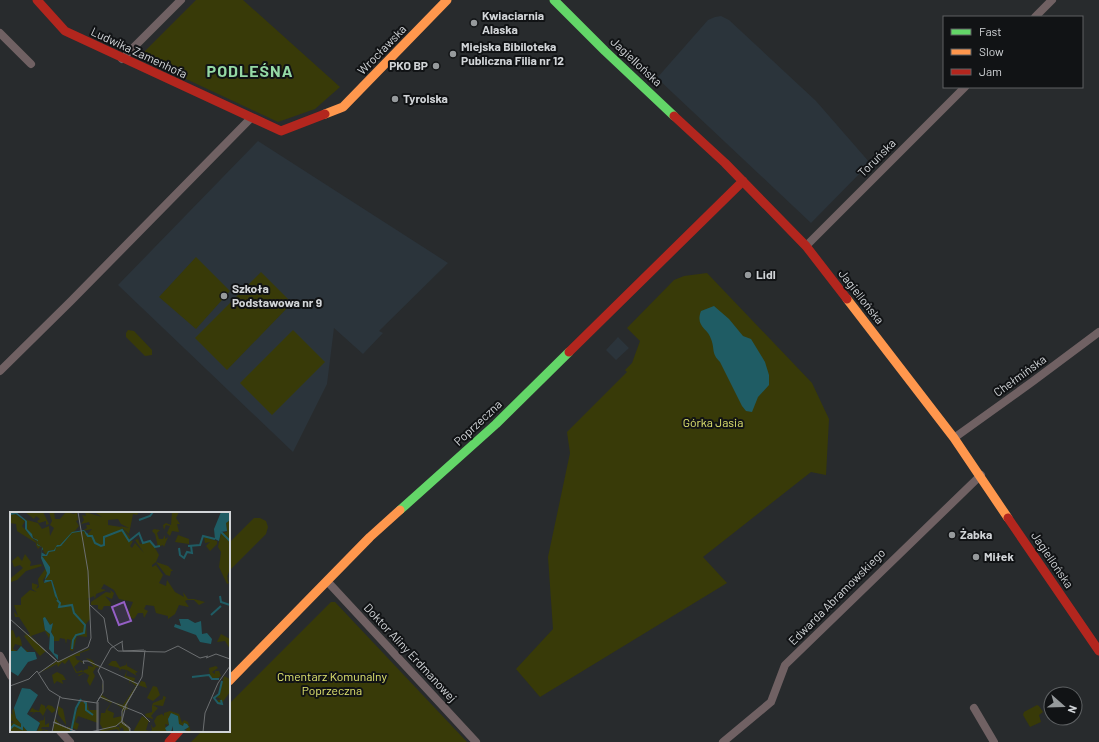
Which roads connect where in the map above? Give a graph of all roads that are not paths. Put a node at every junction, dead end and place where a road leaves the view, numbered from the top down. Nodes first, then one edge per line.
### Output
1 (38, 0) edge
2 (181, 0) edge
3 (447, 0) edge
4 (554, 0) edge
5 (1052, 0) edge
6 (1036, 16) edge
7 (0, 33) edge
8 (122, 59) junction
9 (31, 64) dead end
10 (964, 88) edge
11 (330, 112) joint
12 (251, 118) junction
13 (743, 181) junction
14 (806, 246) junction
15 (1099, 332) edge
16 (0, 371) edge
17 (954, 438) junction
18 (981, 475) junction
19 (327, 580) junction
20 (1096, 639) edge
21 (1099, 652) edge
22 (0, 656) edge
23 (10, 674) edge
24 (230, 680) edge
25 (974, 708) dead end
26 (61, 732) edge
27 (178, 732) edge
28 (70, 742) edge
29 (169, 742) edge
30 (476, 742) edge
31 (723, 742) edge
32 (994, 742) edge

1 - 8 street, Ludwika Zamenhofa
2 - 8 street
3 - 11 street, Wrocławska
4 - 13 street, Jagiellońska
5 - 6 street
7 - 9 street
8 - 12 street, Ludwika Zamenhofa
10 - 14 street, Toruńska
11 - 12 street, Ludwika Zamenhofa
12 - 16 street
13 - 14 street, Jagiellońska
13 - 19 street, Poprzeczna
14 - 17 street, Jagiellońska
15 - 17 street, Chełmińska
17 - 18 street, Jagiellońska
18 - 20 street, Jagiellońska
18 - 31 street, Edwarda Abramowskiego
19 - 24 street, Poprzeczna
19 - 30 street, Doktor Aliny Erdmanowej
20 - 21 street, Jagiellońska
22 - 23 street
25 - 32 street
26 - 28 street
27 - 29 street

